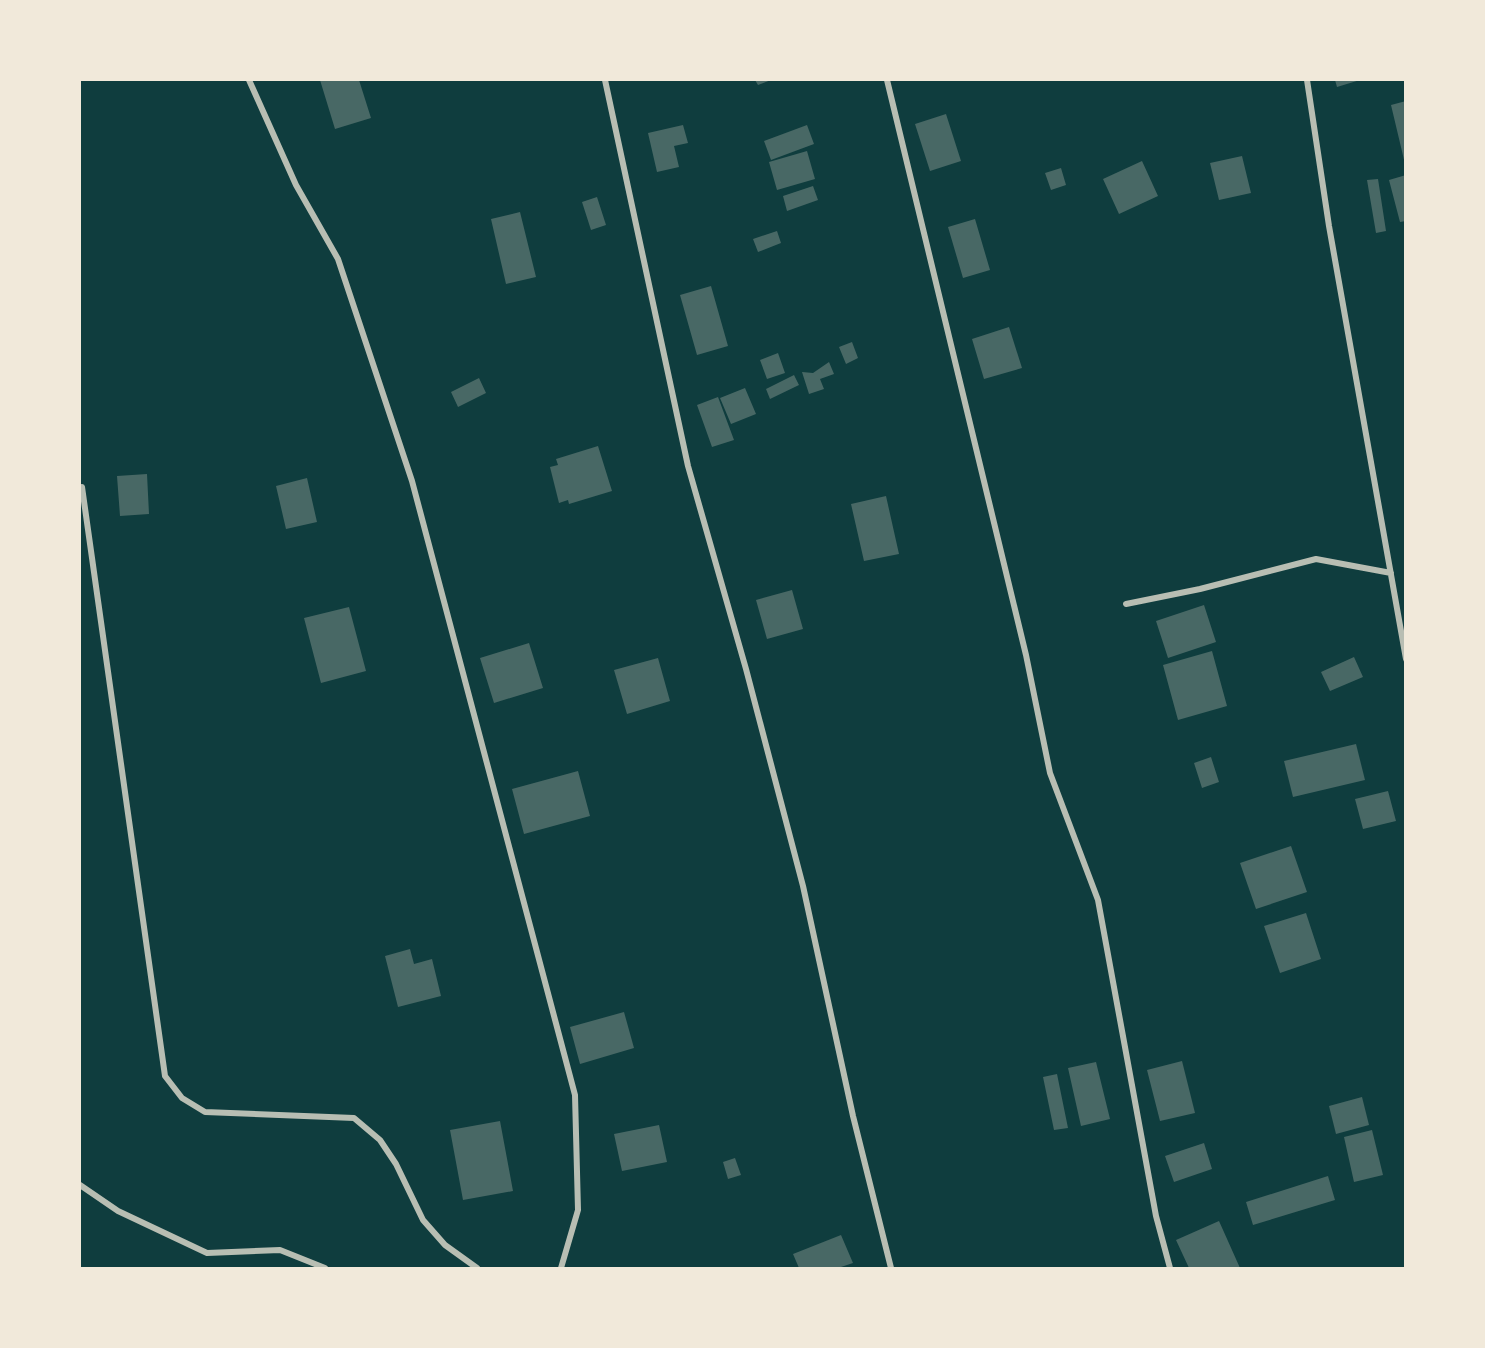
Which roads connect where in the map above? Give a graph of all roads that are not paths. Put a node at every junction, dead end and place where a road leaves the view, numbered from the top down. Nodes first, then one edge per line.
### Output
1 (249, 80) edge
2 (605, 80) edge
3 (887, 80) edge
4 (1307, 80) edge
5 (82, 487) dead end
6 (1391, 573) junction
7 (1126, 604) dead end
8 (1406, 659) edge
9 (80, 1185) edge
10 (325, 1269) edge
11 (477, 1269) edge
12 (561, 1269) edge
13 (891, 1269) edge
14 (1170, 1269) edge

1 - 12 street
2 - 13 street
3 - 14 street
4 - 6 street
5 - 11 street
6 - 7 street
6 - 8 street
9 - 10 street

